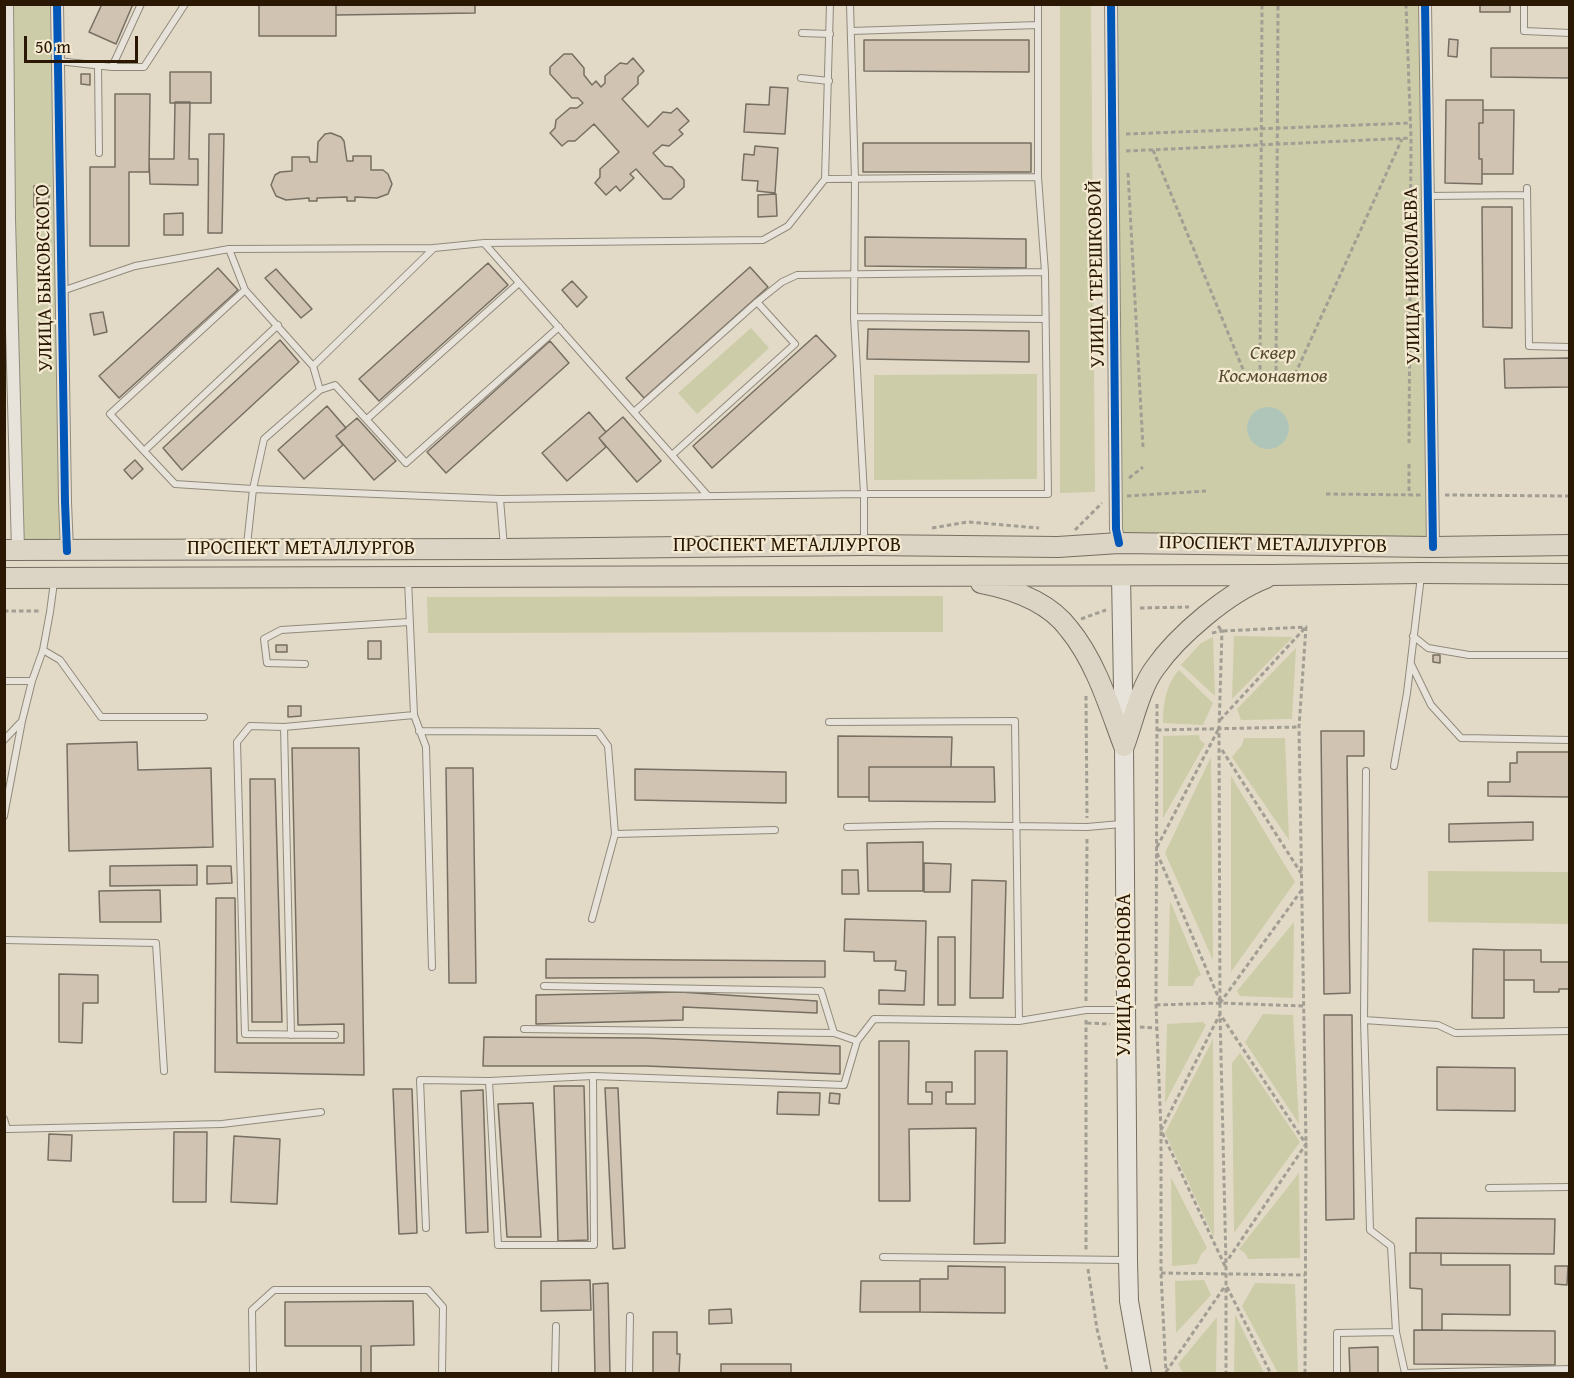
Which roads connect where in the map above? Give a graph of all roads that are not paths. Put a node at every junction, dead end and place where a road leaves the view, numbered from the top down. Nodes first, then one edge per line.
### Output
1 (7, 4) edge
2 (57, 4) edge
3 (141, 4) edge
4 (185, 4) edge
5 (830, 4) edge
6 (850, 4) edge
7 (1038, 4) edge
8 (1111, 4) edge
9 (1425, 4) edge
10 (1524, 4) edge
11 (1038, 25) junction
12 (851, 32) junction
13 (802, 33) dead end
14 (1569, 33) edge
15 (830, 34) junction
16 (57, 61) junction
17 (98, 64) junction
18 (112, 67) junction
19 (801, 78) dead end
20 (829, 81) junction
21 (6, 88) edge
22 (99, 153) dead end
23 (1038, 177) junction
24 (825, 179) junction
25 (855, 180) junction
26 (1428, 196) junction
27 (7, 219) edge
28 (484, 243) junction
29 (434, 248) junction
30 (229, 249) junction
31 (1045, 272) junction
32 (854, 274) junction
33 (519, 283) junction
34 (8, 289) edge
35 (245, 290) junction
36 (61, 292) junction
37 (757, 302) junction
38 (854, 317) junction
39 (1045, 319) junction
40 (278, 325) junction
41 (558, 327) junction
42 (1569, 347) edge
43 (313, 366) junction
44 (320, 390) junction
45 (634, 412) junction
46 (367, 419) junction
47 (144, 451) junction
48 (672, 455) junction
49 (253, 489) junction
50 (864, 494) junction
51 (708, 496) junction
52 (500, 500) junction
53 (1119, 543) junction
54 (864, 545) junction
55 (1569, 545) edge
56 (1433, 547) junction
57 (246, 549) junction
58 (505, 549) junction
59 (11, 550) edge
60 (67, 551) junction
61 (1427, 573) junction
62 (1569, 574) edge
63 (1121, 575) junction
64 (1272, 575) junction
65 (408, 576) junction
66 (945, 576) junction
67 (12, 578) edge
68 (60, 578) junction
69 (409, 622) junction
70 (1413, 636) junction
71 (43, 650) junction
72 (1569, 655) edge
73 (305, 664) dead end
74 (1411, 664) junction
75 (4, 681) edge
76 (32, 681) junction
77 (414, 715) junction
78 (204, 717) dead end
79 (22, 721) junction
80 (829, 722) dead end
81 (284, 727) junction
82 (419, 731) junction
83 (4, 740) edge
84 (1569, 740) edge
85 (1124, 746) junction
86 (1394, 766) dead end
87 (1366, 771) dead end
88 (4, 816) edge
89 (1125, 824) junction
90 (847, 827) dead end
91 (1016, 827) junction
92 (775, 830) dead end
93 (615, 834) junction
94 (592, 920) dead end
95 (4, 940) edge
96 (432, 967) dead end
97 (544, 986) dead end
98 (1126, 1010) junction
99 (1364, 1020) junction
100 (1019, 1021) junction
101 (524, 1029) dead end
102 (1569, 1031) edge
103 (834, 1033) junction
104 (291, 1035) junction
105 (335, 1035) dead end
106 (857, 1041) junction
107 (164, 1071) dead end
108 (593, 1076) junction
109 (489, 1081) junction
110 (321, 1112) dead end
111 (4, 1119) edge
112 (1569, 1187) edge
113 (1489, 1188) dead end
114 (426, 1228) dead end
115 (883, 1257) dead end
116 (1128, 1260) junction
117 (630, 1316) dead end
118 (556, 1326) dead end
119 (1396, 1332) junction
120 (1569, 1369) edge
121 (253, 1374) edge
122 (442, 1374) edge
123 (555, 1374) edge
124 (629, 1374) edge
125 (1142, 1374) edge
126 (1337, 1374) edge

1 - 21 street, УЛИЦА БЫКОВСКОГО
2 - 16 street, УЛИЦА БЫКОВСКОГО
3 - 18 lane
4 - 18 lane
5 - 15 lane
6 - 12 lane
7 - 11 lane
8 - 53 street, УЛИЦА ТЕРЕШКОВОЙ
9 - 26 street, УЛИЦА НИКОЛАЕВА
10 - 14 lane
11 - 12 lane
11 - 23 lane
12 - 25 lane
13 - 15 lane
15 - 20 lane
16 - 17 lane
16 - 36 street, УЛИЦА БЫКОВСКОГО
17 - 18 lane
17 - 22 lane
19 - 20 lane
20 - 24 lane
21 - 27 street, УЛИЦА БЫКОВСКОГО
23 - 25 lane
23 - 31 lane
24 - 25 lane
24 - 28 lane
25 - 32 lane
26 - 42 lane
26 - 56 street, УЛИЦА НИКОЛАЕВА
27 - 34 street, УЛИЦА БЫКОВСКОГО
28 - 29 lane
28 - 33 lane
29 - 30 lane
29 - 43 lane
30 - 35 lane
30 - 36 lane
31 - 32 lane
31 - 39 lane
32 - 37 lane
32 - 38 lane
33 - 41 lane
33 - 46 lane
34 - 59 street, УЛИЦА БЫКОВСКОГО
35 - 40 lane
35 - 47 lane
36 - 60 street, УЛИЦА БЫКОВСКОГО
37 - 45 lane
37 - 48 lane
38 - 39 lane
38 - 50 lane
39 - 50 lane
40 - 43 lane
40 - 47 lane
41 - 45 lane
41 - 46 lane
43 - 44 lane
44 - 46 lane
44 - 49 lane
45 - 48 lane
47 - 49 lane
48 - 51 lane
49 - 52 lane
49 - 57 lane
50 - 51 lane
50 - 54 lane
51 - 52 lane
52 - 58 lane
53 - 54 main road, ПРОСПЕКТ МЕТАЛЛУРГОВ
53 - 56 main road, ПРОСПЕКТ МЕТАЛЛУРГОВ
53 - 63 main road
54 - 58 main road, ПРОСПЕКТ МЕТАЛЛУРГОВ
55 - 56 main road, ПРОСПЕКТ МЕТАЛЛУРГОВ
56 - 61 main road
57 - 58 main road, ПРОСПЕКТ МЕТАЛЛУРГОВ
57 - 60 main road, ПРОСПЕКТ МЕТАЛЛУРГОВ
59 - 60 main road, ПРОСПЕКТ МЕТАЛЛУРГОВ
59 - 67 main road
60 - 68 main road
61 - 62 main road, ПРОСПЕКТ МЕТАЛЛУРГОВ
61 - 64 main road, ПРОСПЕКТ МЕТАЛЛУРГОВ
61 - 70 lane
63 - 64 main road, ПРОСПЕКТ МЕТАЛЛУРГОВ
63 - 66 main road, ПРОСПЕКТ МЕТАЛЛУРГОВ
63 - 85 main road, УЛИЦА ВОРОНОВА
64 - 85 main road
65 - 66 main road, ПРОСПЕКТ МЕТАЛЛУРГОВ
65 - 68 main road, ПРОСПЕКТ МЕТАЛЛУРГОВ
65 - 69 lane
66 - 85 main road
67 - 68 main road, ПРОСПЕКТ МЕТАЛЛУРГОВ
68 - 71 lane
69 - 73 lane
69 - 77 lane
70 - 72 lane
70 - 74 lane
71 - 76 lane
71 - 78 lane
74 - 84 lane
74 - 86 lane
75 - 76 lane
76 - 79 lane
77 - 81 lane
77 - 82 lane
79 - 83 lane
79 - 88 lane
80 - 91 lane
81 - 104 lane
81 - 104 lane
82 - 93 lane
82 - 96 lane
85 - 89 main road, УЛИЦА ВОРОНОВА
87 - 99 lane
89 - 91 lane
89 - 98 main road, УЛИЦА ВОРОНОВА
90 - 91 lane
91 - 100 lane
92 - 93 lane
93 - 94 lane
95 - 107 lane
97 - 103 lane
98 - 100 lane
98 - 116 main road, УЛИЦА ВОРОНОВА
99 - 102 lane
99 - 119 lane
100 - 106 lane
101 - 103 lane
103 - 106 lane
104 - 105 lane
106 - 108 lane
108 - 109 lane
108 - 109 lane
109 - 114 lane
110 - 111 lane
112 - 113 lane
115 - 116 lane
116 - 125 main road, УЛИЦА ВОРОНОВА
117 - 124 lane
118 - 123 lane
119 - 120 lane
119 - 126 lane
121 - 122 lane

